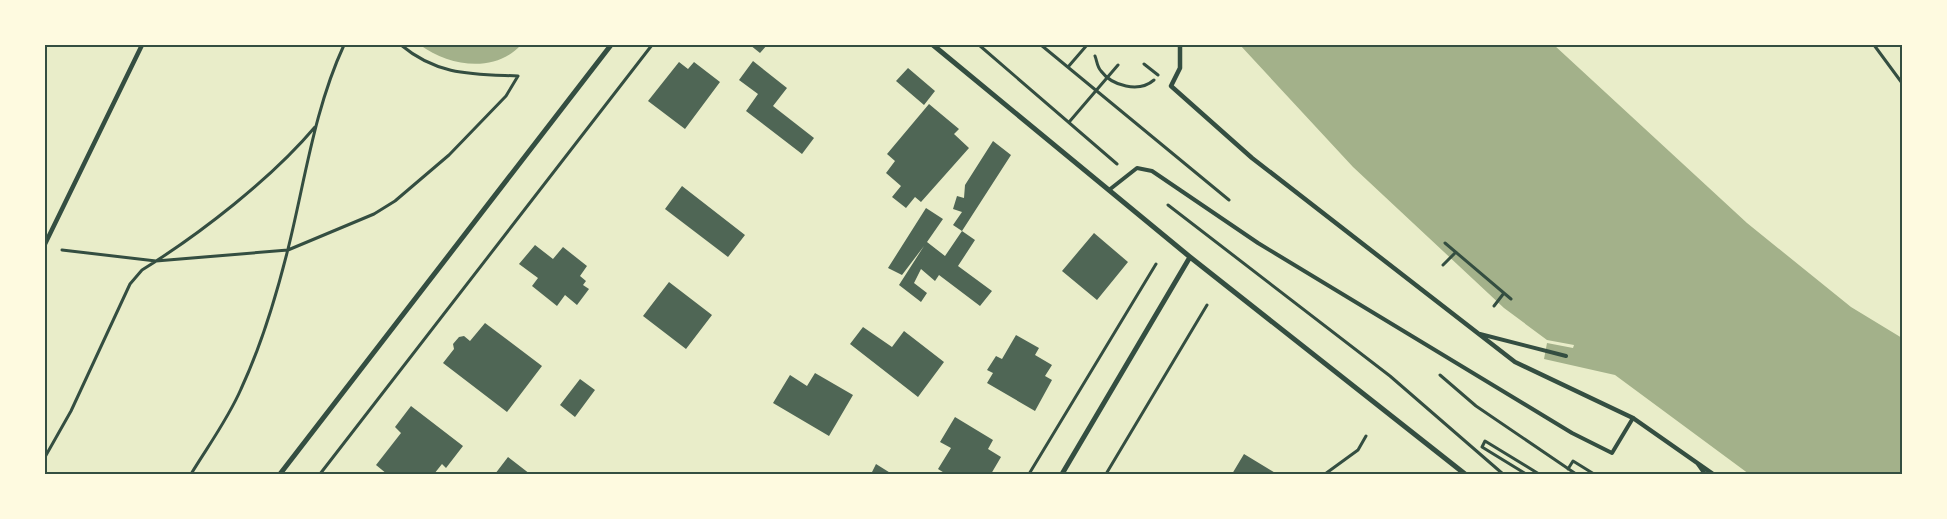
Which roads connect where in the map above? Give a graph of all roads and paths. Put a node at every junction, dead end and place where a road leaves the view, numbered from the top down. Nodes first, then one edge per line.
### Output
1 (142, 45) edge
2 (344, 45) edge
3 (401, 45) edge
4 (611, 45) edge
5 (652, 45) edge
6 (933, 45) edge
7 (979, 45) edge
8 (1088, 45) edge
9 (1180, 45) edge
10 (1874, 45) edge
11 (1095, 56) dead end
12 (1144, 64) dead end
13 (1118, 65) dead end
14 (1068, 67) dead end
15 (1154, 71) dead end
16 (1107, 77) junction
17 (1148, 84) dead end
18 (1902, 84) edge
19 (1070, 121) junction
20 (315, 126) junction
21 (1128, 174) junction
22 (1109, 190) junction
23 (1166, 204) dead end
24 (1445, 242) dead end
25 (45, 244) edge
26 (54, 249) dead end
27 (288, 250) junction
28 (1456, 252) junction
29 (1190, 257) junction
30 (156, 261) junction
31 (1156, 264) dead end
32 (1443, 265) dead end
33 (1504, 293) junction
34 (1511, 299) dead end
35 (1207, 305) dead end
36 (1494, 306) dead end
37 (1478, 333) junction
38 (1566, 356) dead end
39 (1633, 418) junction
40 (1366, 436) dead end
41 (45, 457) edge
42 (1696, 462) junction
43 (1568, 469) dead end
44 (191, 474) edge
45 (280, 474) edge
46 (320, 474) edge
47 (1029, 474) edge
48 (1062, 474) edge
49 (1106, 474) edge
50 (1325, 474) edge
51 (1464, 474) edge
52 (1503, 474) edge
53 (1526, 474) edge
54 (1539, 474) edge
55 (1594, 474) edge
56 (1705, 474) edge
57 (1713, 474) edge

1 - 25 street
2 - 20 path
3 - 27 path
4 - 45 street
5 - 46 path
6 - 22 street
7 - 19 path
8 - 14 path
9 - 37 street
10 - 18 path
11 - 16 path
12 - 15 path
13 - 16 path
16 - 17 path
16 - 19 path
19 - 21 path
20 - 27 path
20 - 30 path
21 - 22 lane
21 - 39 lane
22 - 29 street
23 - 52 path
24 - 28 path
26 - 30 path
27 - 30 path
27 - 44 path
28 - 32 path
28 - 33 path
29 - 48 street
29 - 51 street
30 - 41 path
31 - 47 path
33 - 34 path
33 - 36 path
35 - 49 path
37 - 38 lane
37 - 39 street
39 - 42 street
40 - 50 path
42 - 56 lane
42 - 57 street
43 - 55 path
53 - 54 path

